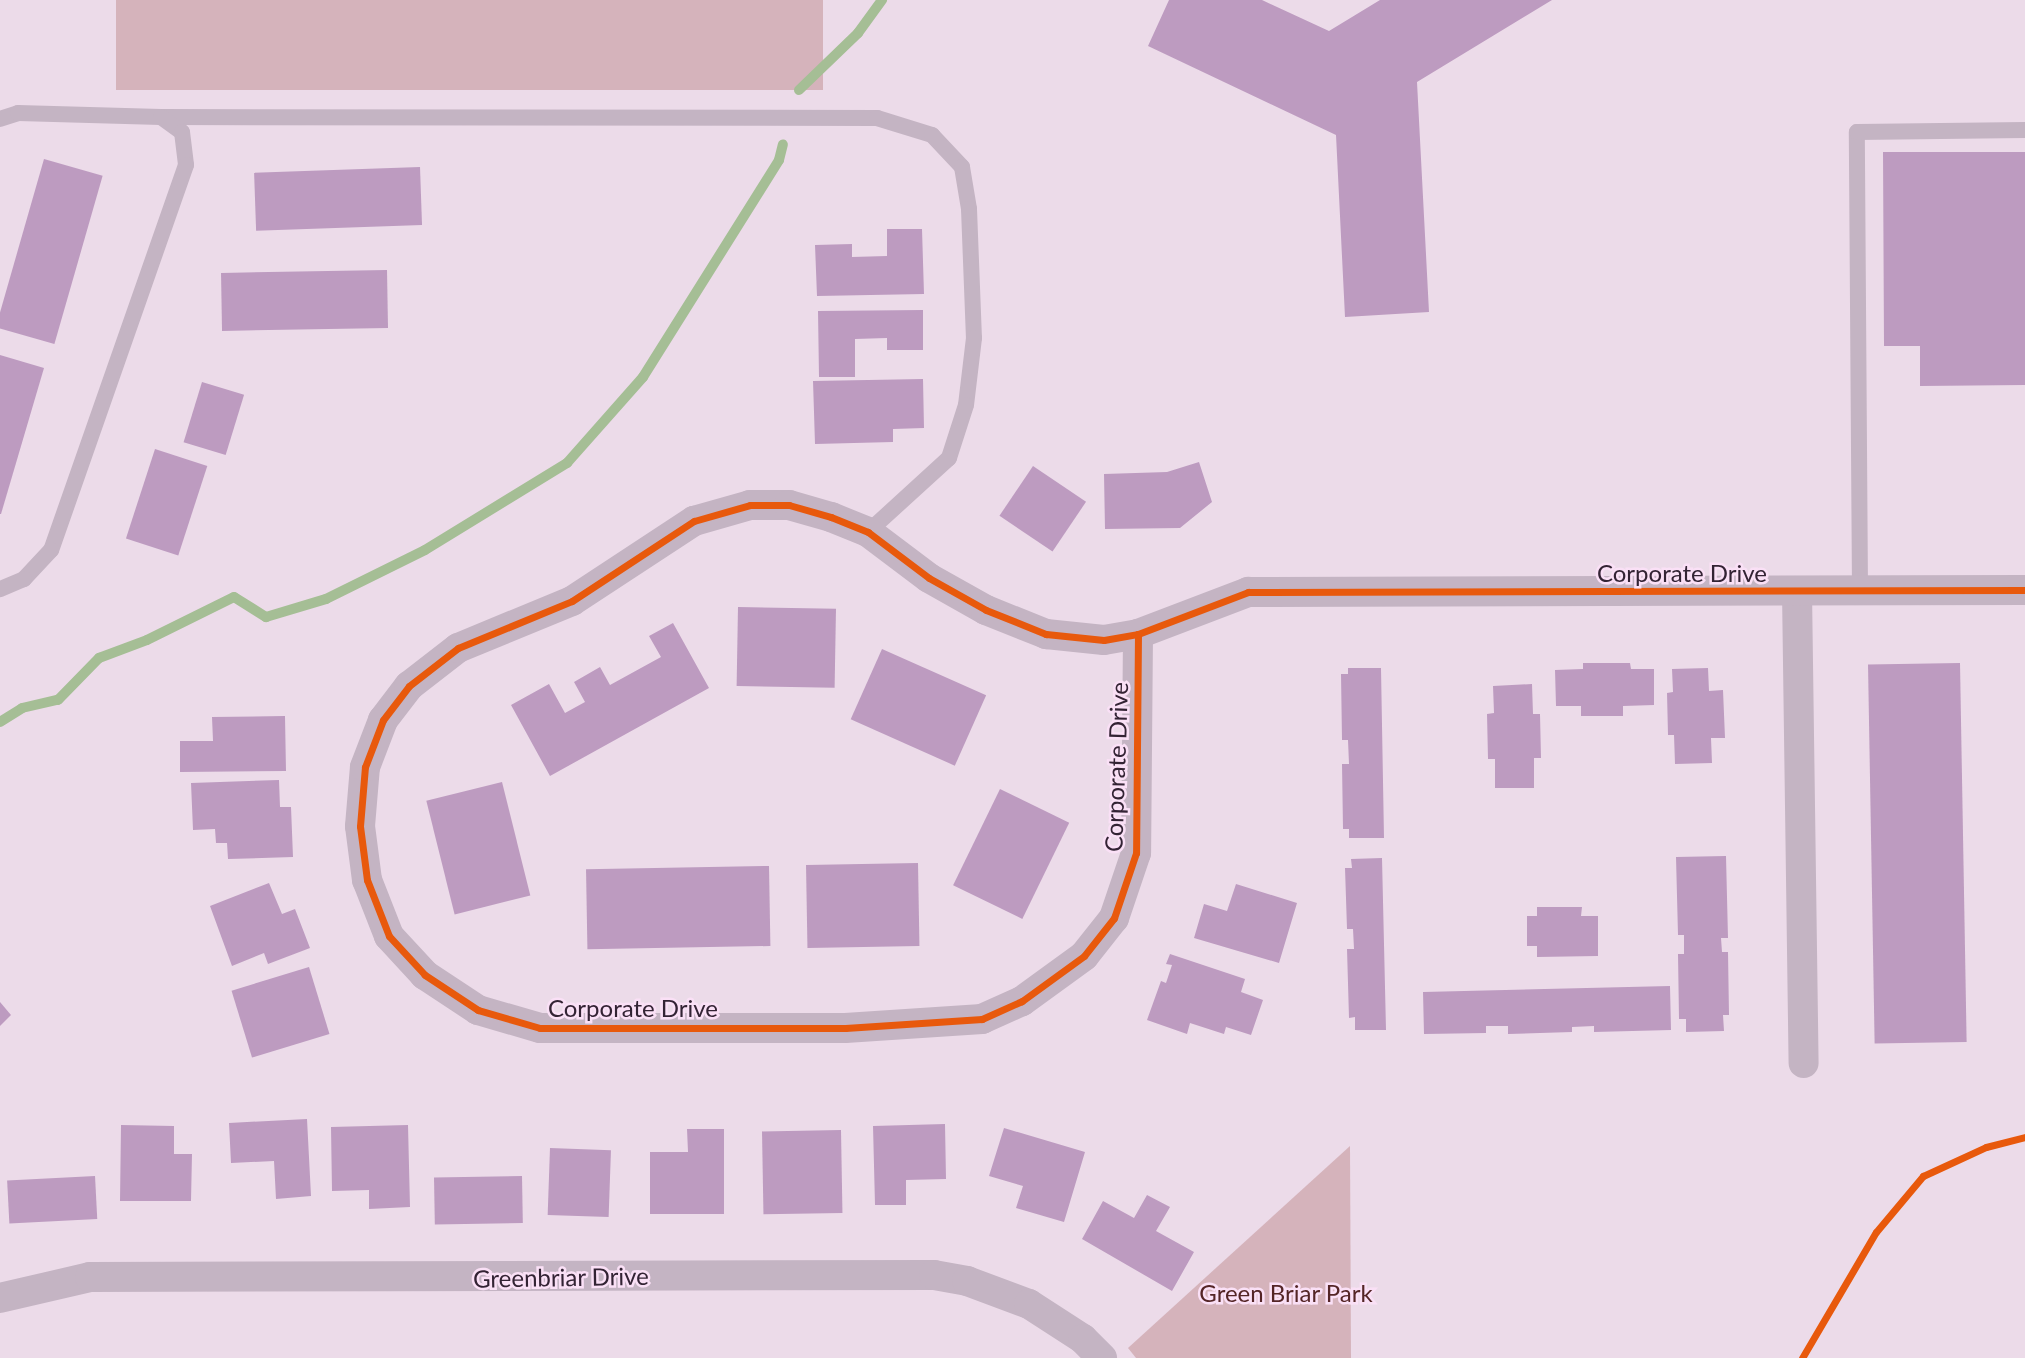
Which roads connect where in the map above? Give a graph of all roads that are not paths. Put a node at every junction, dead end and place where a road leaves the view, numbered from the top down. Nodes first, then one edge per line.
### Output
1 (161, 117) junction
2 (0, 119) edge
3 (2025, 130) edge
4 (867, 532) junction
5 (0, 589) edge
6 (2025, 590) edge
7 (1797, 591) junction
8 (1860, 591) junction
9 (1138, 634) junction
10 (1804, 1063) dead end
11 (0, 1298) edge
12 (1102, 1358) edge

1 - 2 lane
1 - 4 lane
1 - 5 lane
3 - 8 lane
4 - 9 street, Corporate Drive
4 - 9 street, Corporate Drive
6 - 8 street, Corporate Drive
7 - 8 street, Corporate Drive
7 - 9 street, Corporate Drive
7 - 10 street
11 - 12 street, Greenbriar Drive

